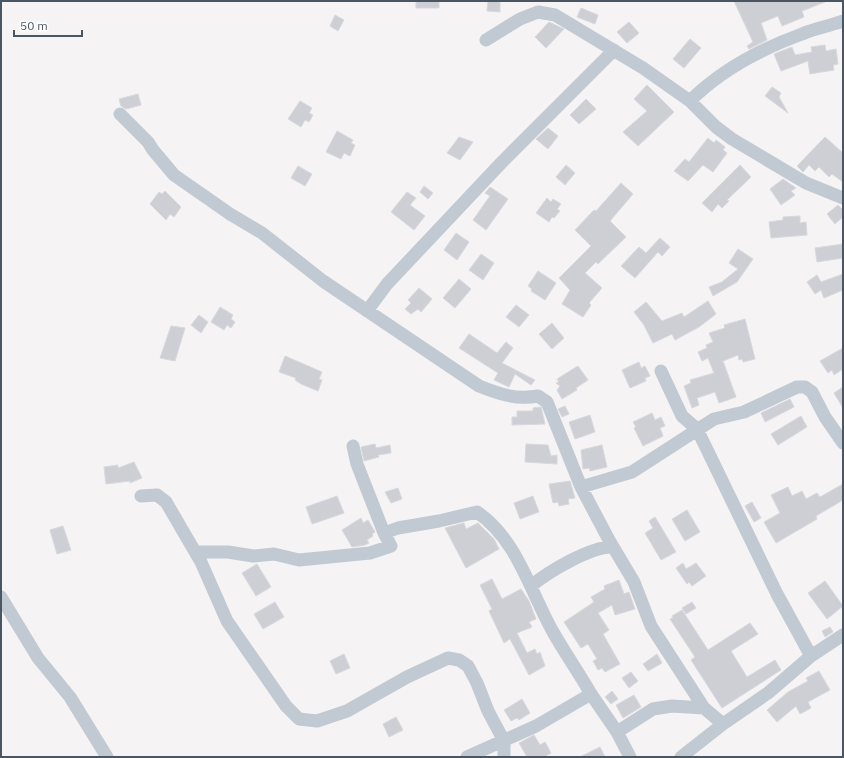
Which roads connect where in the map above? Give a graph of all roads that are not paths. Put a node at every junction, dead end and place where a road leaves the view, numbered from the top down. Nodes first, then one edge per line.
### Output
1 (843, 21) edge
2 (486, 40) dead end
3 (614, 50) junction
4 (690, 101) junction
5 (120, 114) dead end
6 (843, 198) edge
7 (367, 311) junction
8 (661, 371) dead end
9 (697, 429) junction
10 (843, 443) edge
11 (353, 446) dead end
12 (581, 487) junction
13 (141, 496) dead end
14 (384, 533) junction
15 (613, 547) junction
16 (195, 552) junction
17 (531, 586) junction
18 (1, 597) edge
19 (843, 635) edge
20 (811, 656) junction
21 (591, 694) junction
22 (704, 708) junction
23 (723, 724) junction
24 (617, 732) junction
25 (504, 741) junction
26 (107, 757) edge
27 (467, 757) edge
28 (504, 757) edge
29 (630, 757) edge
30 (681, 757) edge

1 - 4 street
2 - 3 street
3 - 4 street
3 - 7 street
4 - 6 street
5 - 7 street
7 - 12 street
8 - 9 street
9 - 10 street
9 - 12 street
9 - 20 street
11 - 14 street
12 - 15 street
13 - 16 street
14 - 16 street
14 - 17 street
15 - 17 street
15 - 22 street
16 - 25 street
17 - 21 street
18 - 26 street
19 - 20 street
20 - 23 street
21 - 24 street
21 - 25 street
22 - 23 street
22 - 24 street
23 - 30 street
24 - 29 street
25 - 27 street
25 - 28 street

